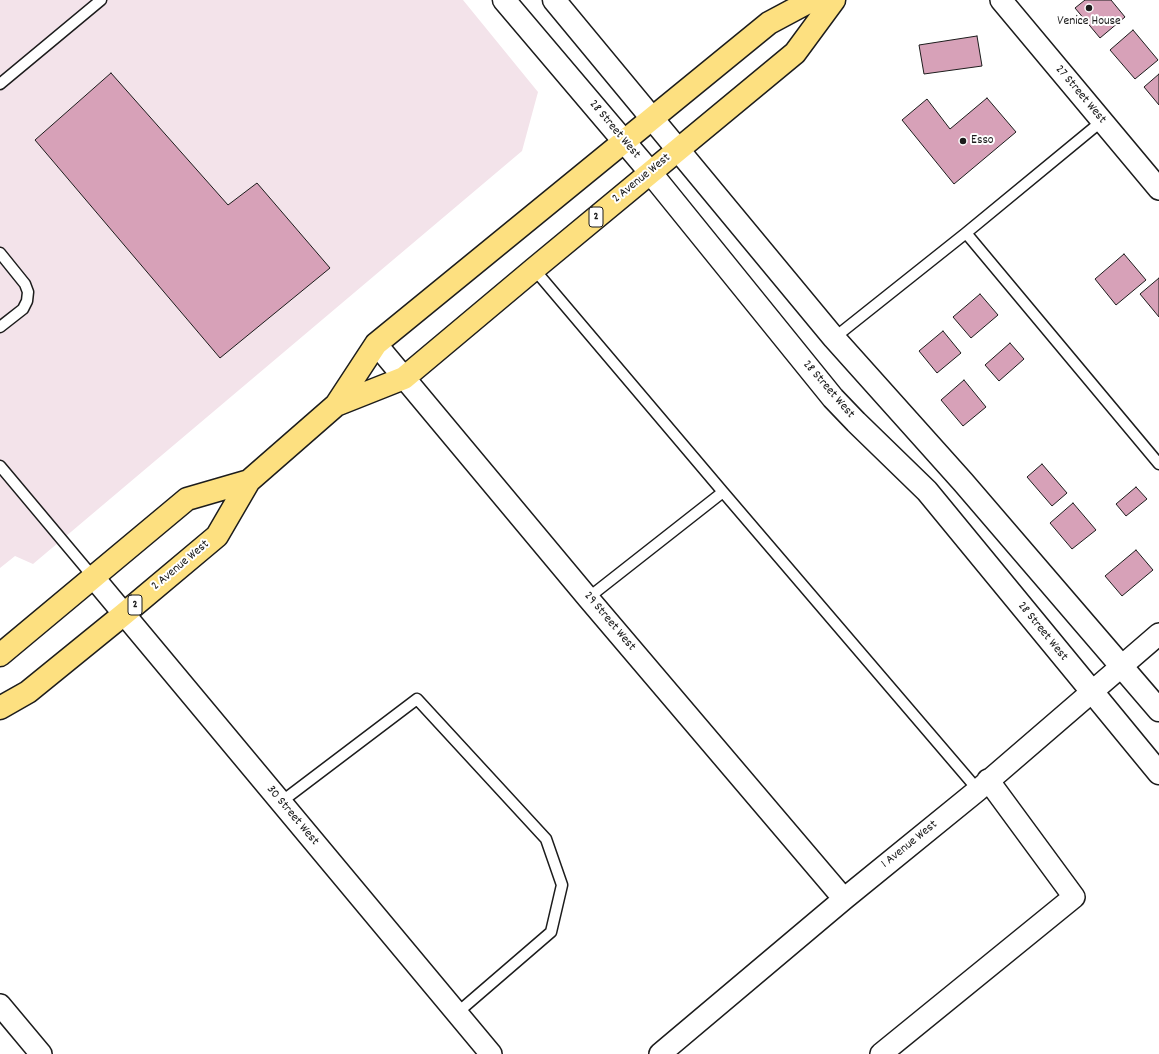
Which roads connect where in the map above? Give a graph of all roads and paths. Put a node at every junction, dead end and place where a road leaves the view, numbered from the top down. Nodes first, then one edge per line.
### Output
1 (101, 0) edge
2 (504, 0) edge
3 (554, 0) edge
4 (812, 0) edge
5 (834, 0) edge
6 (1001, 0) edge
7 (0, 84) edge
8 (652, 119) junction
9 (1102, 121) junction
10 (624, 142) junction
11 (677, 150) junction
12 (650, 172) junction
13 (1159, 189) edge
14 (966, 233) junction
15 (0, 253) edge
16 (534, 269) junction
17 (0, 327) edge
18 (834, 338) junction
19 (376, 344) junction
20 (404, 378) junction
21 (336, 405) junction
22 (1159, 464) edge
23 (0, 466) edge
24 (249, 481) junction
25 (723, 492) junction
26 (94, 578) junction
27 (588, 598) junction
28 (124, 614) junction
29 (1159, 634) edge
30 (0, 655) edge
31 (1122, 666) junction
32 (1092, 692) junction
33 (0, 708) edge
34 (1159, 710) edge
35 (1159, 773) edge
36 (983, 785) junction
37 (280, 802) junction
38 (844, 899) junction
39 (0, 1005) edge
40 (457, 1013) junction
41 (41, 1054) edge
42 (491, 1054) edge
43 (660, 1054) edge
44 (881, 1054) edge

1 - 7 lane
2 - 10 street, 28 Street West
3 - 8 street
4 - 8 highway, 2 Avenue West / 2
5 - 11 highway, 2 Avenue West / 2
6 - 9 street, 27 Street West
8 - 10 highway, 2 Avenue West / 2
8 - 11 street
9 - 13 street, 27 Street West
9 - 14 lane
10 - 12 street, 28 Street West
10 - 19 highway, 2 Avenue West / 2
11 - 12 highway, 2 Avenue West / 2
11 - 18 street
12 - 16 highway, 2 Avenue West / 2
12 - 32 street, 28 Street West
14 - 18 lane
14 - 22 lane
15 - 17 lane
16 - 20 highway, 2 Avenue West / 2
16 - 25 lane
18 - 31 street
19 - 20 street, 29 Street West
19 - 21 highway, 2 Avenue West / 2
20 - 21 highway, 2 Avenue West / 2
20 - 27 street, 29 Street West
21 - 24 highway, 2 Avenue West / 2
23 - 26 lane
24 - 26 highway, 2 Avenue West / 2
24 - 28 highway, 2 Avenue West / 2
25 - 27 lane
25 - 36 lane
26 - 28 street, 30 Street West
26 - 30 highway, 2 Avenue West / 2
27 - 38 street, 29 Street West
28 - 33 highway, 2 Avenue West / 2
28 - 37 street, 30 Street West
29 - 31 street, 1 Avenue West
31 - 32 street, 1 Avenue West
31 - 34 street
32 - 35 street, 28 Street West
32 - 36 street, 1 Avenue West
36 - 38 street, 1 Avenue West
36 - 44 street
37 - 40 street, 30 Street West
37 - 40 lane
38 - 43 street, 1 Avenue West
39 - 41 street
40 - 42 street, 30 Street West

